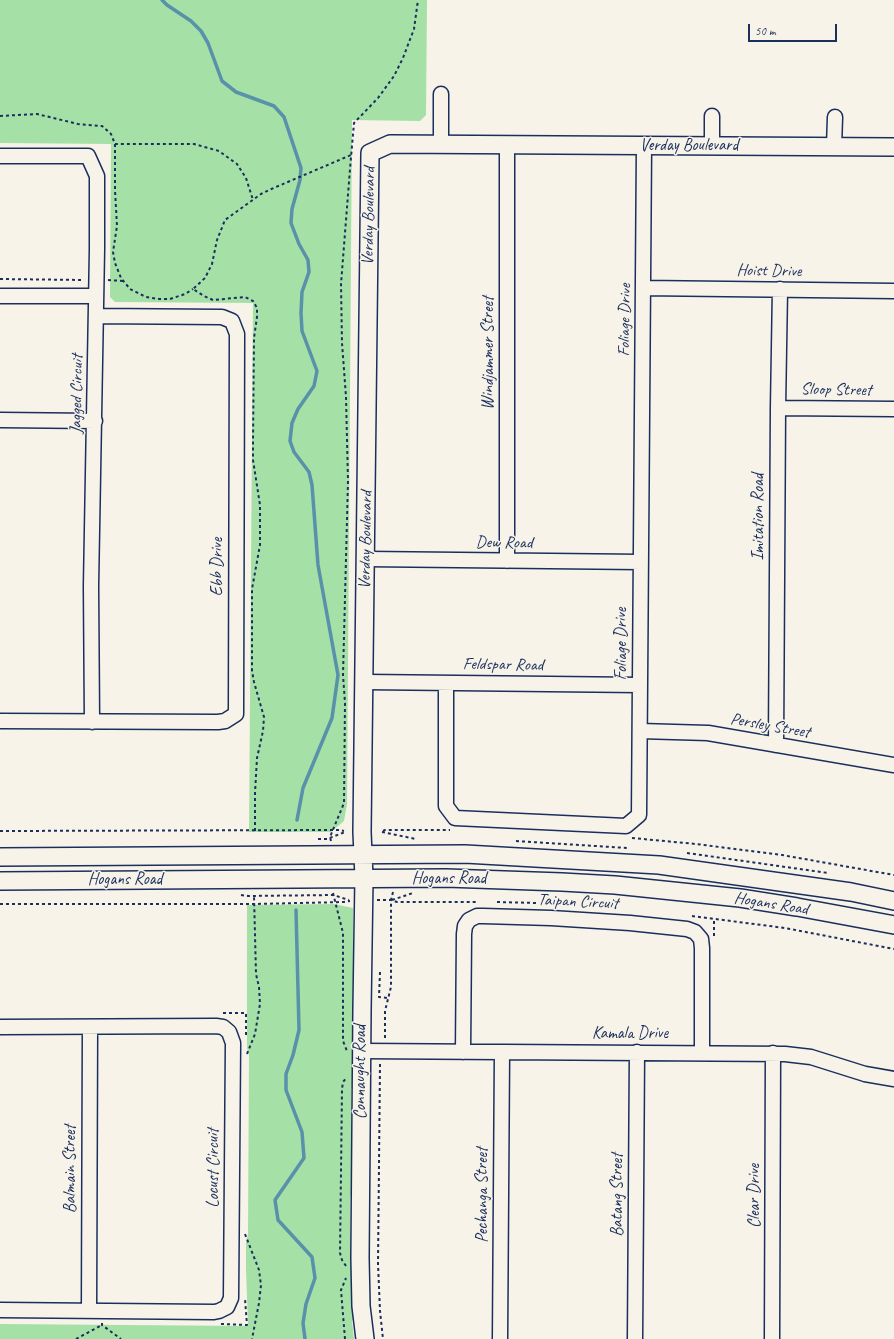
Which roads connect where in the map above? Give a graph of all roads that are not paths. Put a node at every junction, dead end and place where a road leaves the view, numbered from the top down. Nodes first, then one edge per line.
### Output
1 (441, 94) dead end
2 (712, 116) dead end
3 (835, 117) dead end
4 (441, 145) junction
5 (507, 145) junction
6 (644, 146) junction
7 (712, 146) junction
8 (834, 147) junction
9 (894, 147) edge
10 (0, 156) edge
11 (643, 288) junction
12 (780, 290) junction
13 (894, 290) edge
14 (0, 296) edge
15 (96, 296) junction
16 (96, 316) junction
17 (778, 408) junction
18 (894, 409) edge
19 (0, 420) edge
20 (95, 421) junction
21 (366, 559) junction
22 (507, 561) junction
23 (641, 562) junction
24 (365, 682) junction
25 (446, 683) junction
26 (640, 685) junction
27 (0, 721) edge
28 (92, 722) junction
29 (640, 731) junction
30 (776, 745) junction
31 (894, 765) edge
32 (364, 805) joint
33 (363, 855) junction
34 (0, 857) edge
35 (364, 878) junction
36 (0, 881) edge
37 (894, 901) edge
38 (894, 925) edge
39 (0, 1027) edge
40 (90, 1027) junction
41 (463, 1052) junction
42 (502, 1052) junction
43 (637, 1052) junction
44 (702, 1053) junction
45 (772, 1053) junction
46 (362, 1058) junction
47 (894, 1080) edge
48 (0, 1310) edge
49 (89, 1311) junction
50 (365, 1339) edge
51 (500, 1339) edge
52 (635, 1339) edge
53 (772, 1339) edge

1 - 4 street
2 - 7 street
3 - 8 street
4 - 5 street, Verday Boulevard
4 - 21 street, Verday Boulevard
5 - 6 street, Verday Boulevard
5 - 22 street, Windjammer Street
6 - 7 street, Verday Boulevard
6 - 11 street, Foliage Drive
7 - 8 street, Verday Boulevard
8 - 9 street, Verday Boulevard
10 - 15 street, Jagged Circuit
11 - 12 street, Hoist Drive
11 - 23 street, Foliage Drive
12 - 13 street, Hoist Drive
12 - 17 street, Imitation Road
14 - 15 street
15 - 16 street, Jagged Circuit
16 - 20 street, Jagged Circuit
16 - 28 street, Ebb Drive
17 - 18 street, Sloop Street
17 - 30 street, Imitation Road
19 - 20 street
20 - 28 street, Jagged Circuit
21 - 22 street, Dew Road
21 - 24 street, Verday Boulevard
22 - 23 street, Dew Road
23 - 26 street, Foliage Drive
24 - 25 street, Feldspar Road
24 - 32 street, Verday Boulevard
25 - 26 street, Feldspar Road
25 - 29 street, Foliage Drive
26 - 29 street, Foliage Drive
27 - 28 street, Ebb Drive
29 - 30 street, Persley Street
30 - 31 street, Persley Street
32 - 33 street, Connaught Road
33 - 34 street, Hogans Road
33 - 35 street, Connaught Road
33 - 37 street, Hogans Road
35 - 36 street, Hogans Road
35 - 38 street, Hogans Road
35 - 46 street, Connaught Road
39 - 40 street, Locust Circuit
40 - 49 street, Balmain Street
40 - 49 street, Locust Circuit
41 - 42 street, Kamala Drive
41 - 44 street, Taipan Circuit
41 - 46 street, Kamala Drive
42 - 43 street, Kamala Drive
42 - 51 street, Pechanga Street
43 - 44 street, Kamala Drive
43 - 52 street, Batang Street
44 - 45 street, Kamala Drive
45 - 47 street, Kamala Drive
45 - 53 street, Clear Drive
46 - 50 street, Connaught Road
48 - 49 street, Locust Circuit

